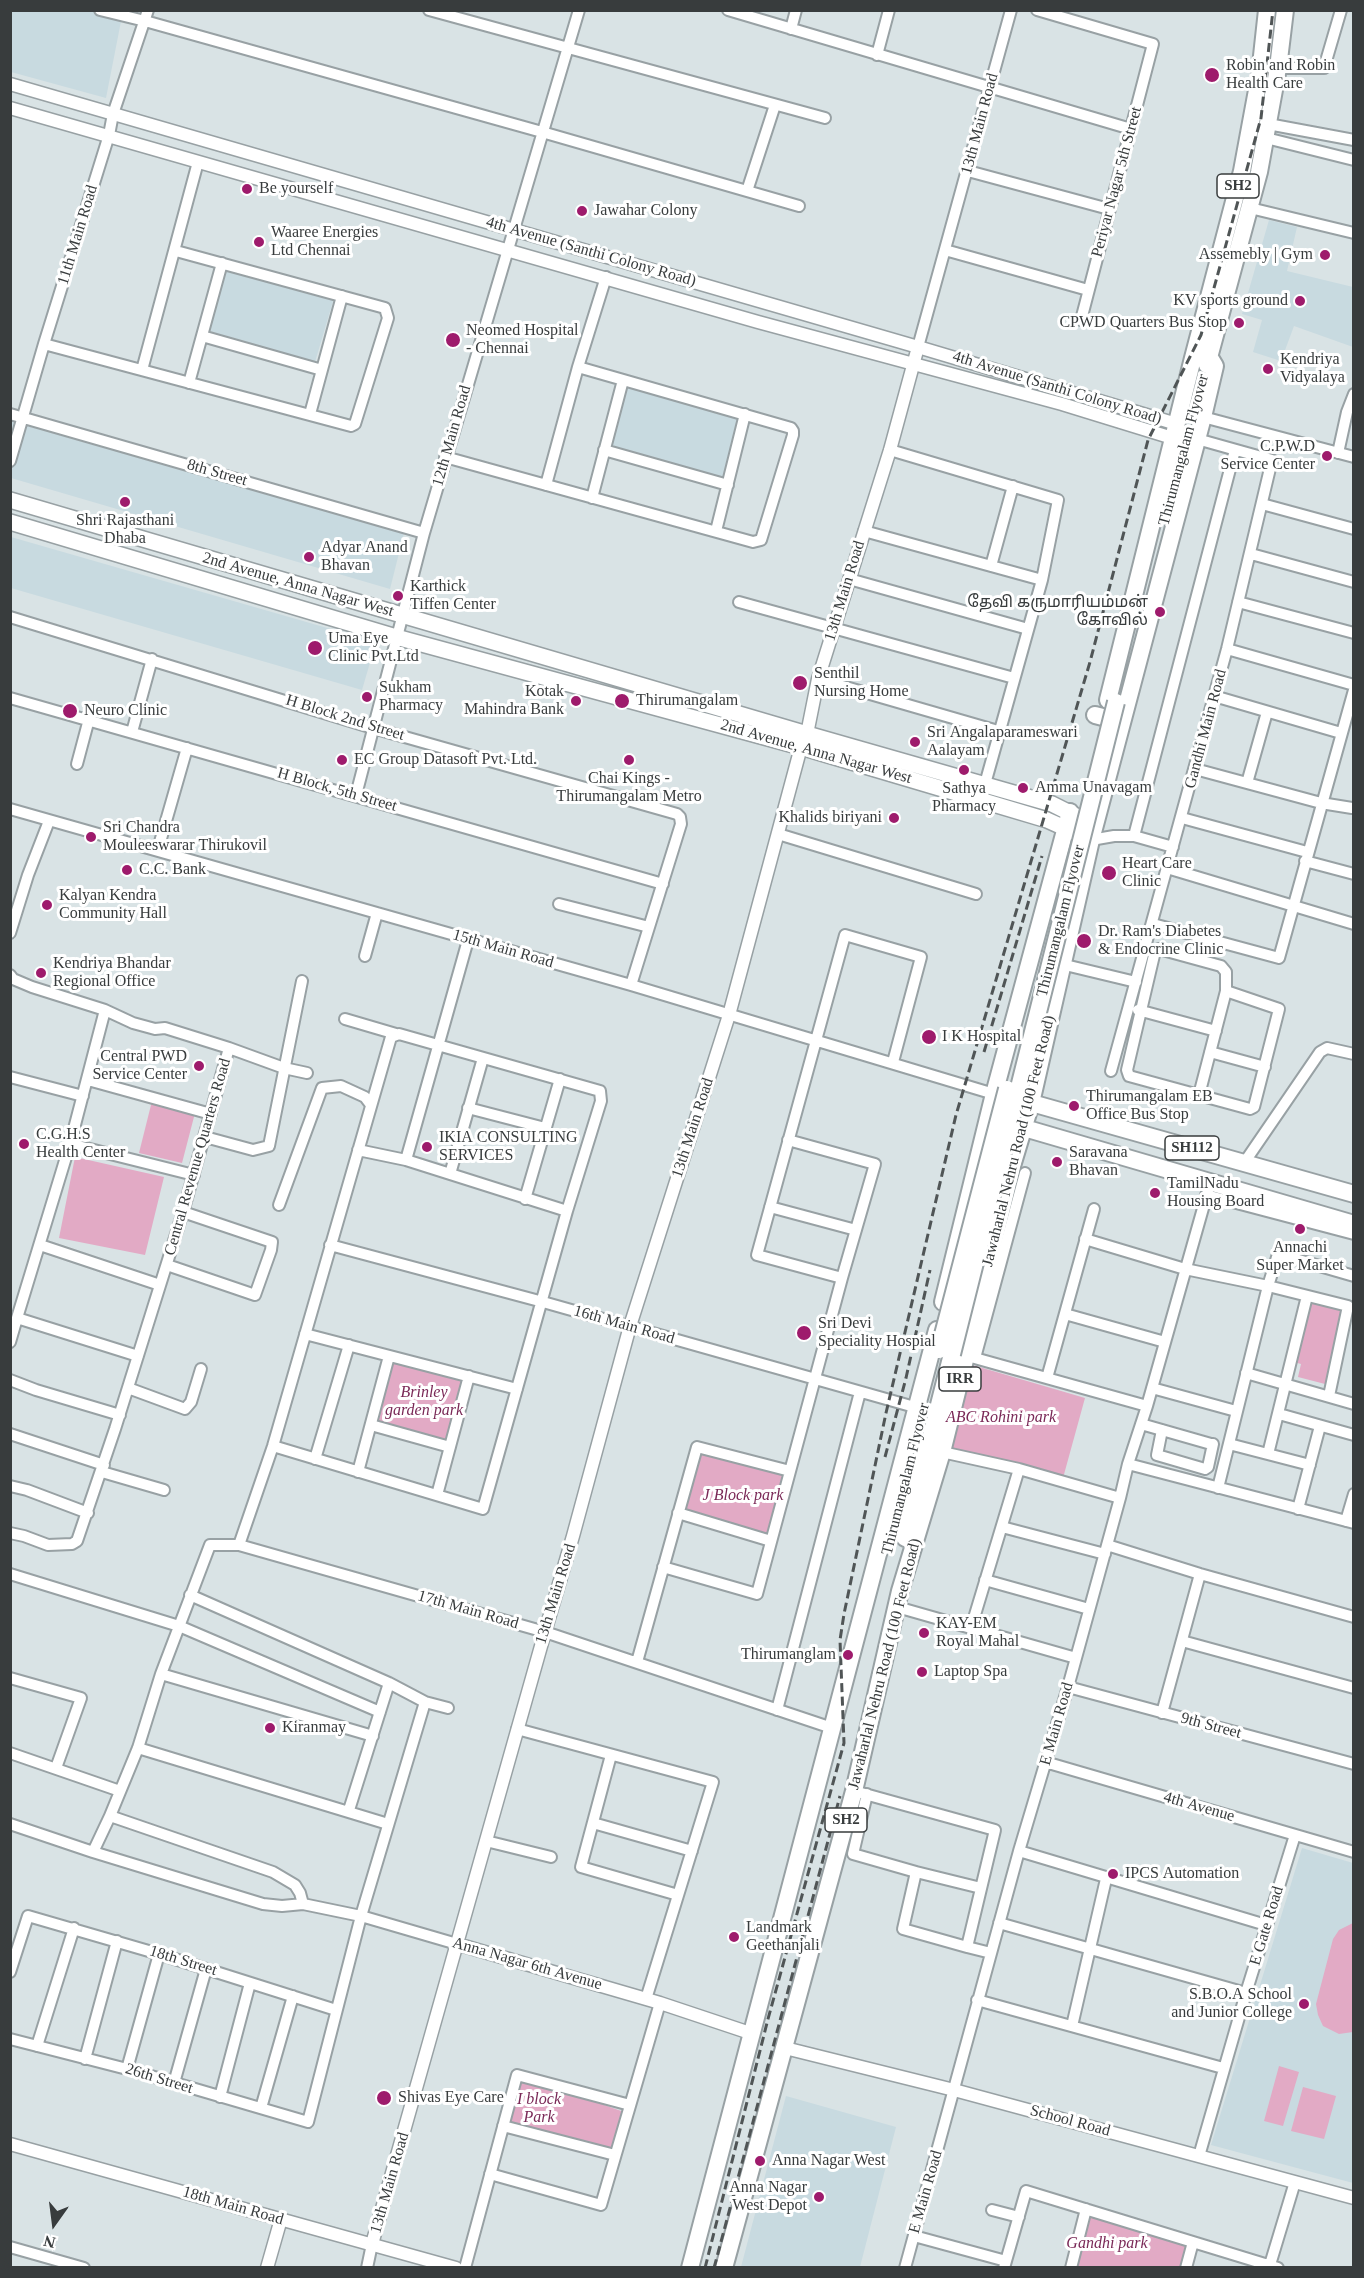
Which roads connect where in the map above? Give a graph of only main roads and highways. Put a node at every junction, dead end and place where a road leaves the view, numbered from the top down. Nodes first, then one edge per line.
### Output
1 (1267, 10) edge
2 (1286, 10) edge
3 (1201, 357) junction
4 (1168, 429) road end
5 (10, 500) edge
6 (10, 522) edge
7 (1095, 715) dead end
8 (1122, 722) junction
9 (804, 741) junction
10 (1070, 812) junction
11 (1065, 829) junction
12 (1093, 833) junction
13 (994, 1094) junction
14 (1030, 1103) junction
15 (988, 1118) junction
16 (1024, 1128) junction
17 (970, 1193) junction
18 (1353, 1194) edge
19 (1004, 1202) junction
20 (1353, 1224) edge
21 (958, 1354) junction
22 (870, 1586) junction
23 (898, 1599) junction
24 (690, 2268) edge
25 (724, 2268) edge

1 - 3 main road, Jawaharlal Nehru Road (100 Feet Road) / SH2
2 - 3 main road, Jawaharlal Nehru Road (100 Feet Road) / SH2
3 - 4 main road, Jawaharlal Nehru Road (100 Feet Road)
3 - 8 main road, Jawaharlal Nehru Road (100 Feet Road) / IRR
3 - 21 main road, Thirumangalam Flyover / SH2, bridge
5 - 9 main road, 2nd Avenue, Anna Nagar West
6 - 9 main road, 2nd Avenue, Anna Nagar West
7 - 8 main road
8 - 12 main road, Jawaharlal Nehru Road (100 Feet Road) / IRR
9 - 10 main road, 2nd Avenue, Anna Nagar West
9 - 11 main road, 2nd Avenue, Anna Nagar West
10 - 11 main road, Jawaharlal Nehru Road (100 Feet Road) / IRR
10 - 12 main road, 2nd Avenue, Anna Nagar West
11 - 12 main road, 2nd Avenue, Anna Nagar West
11 - 13 main road, Jawaharlal Nehru Road (100 Feet Road) / IRR
12 - 14 main road, Jawaharlal Nehru Road (100 Feet Road) / IRR
13 - 14 main road, SH112
13 - 15 main road, Jawaharlal Nehru Road (100 Feet Road) / IRR
14 - 16 main road, Jawaharlal Nehru Road (100 Feet Road) / IRR
14 - 18 main road, SH112
15 - 16 main road, SH112
15 - 17 main road, Jawaharlal Nehru Road (100 Feet Road) / IRR
16 - 19 main road, Jawaharlal Nehru Road (100 Feet Road) / IRR
16 - 20 main road, SH112
17 - 19 main road
17 - 22 main road, Jawaharlal Nehru Road (100 Feet Road) / IRR
19 - 21 main road, Jawaharlal Nehru Road (100 Feet Road) / IRR
21 - 22 main road, Thirumangalam Flyover / SH2
21 - 23 main road, Jawaharlal Nehru Road (100 Feet Road) / IRR
21 - 23 main road, Thirumangalam Flyover / SH2
22 - 24 main road, Jawaharlal Nehru Road (100 Feet Road) / SH2
23 - 25 main road, Jawaharlal Nehru Road (100 Feet Road) / SH2

